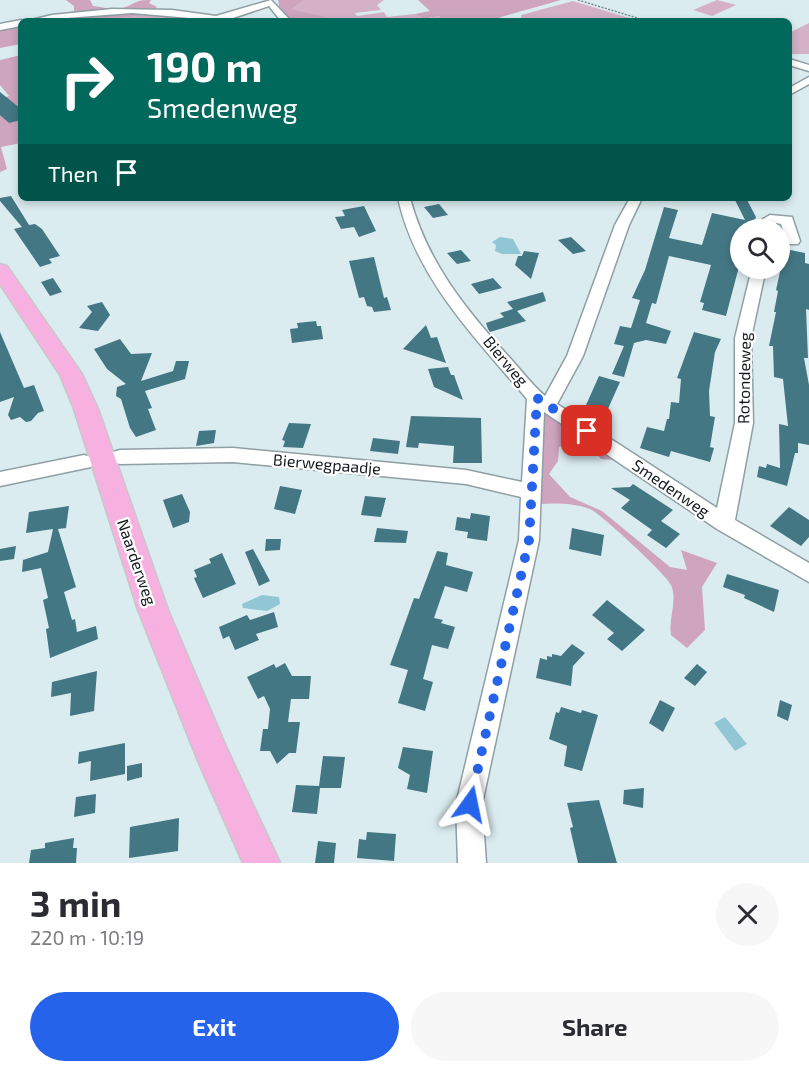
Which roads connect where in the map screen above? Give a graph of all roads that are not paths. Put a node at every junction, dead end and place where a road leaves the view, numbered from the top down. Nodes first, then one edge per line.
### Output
1 (265, 14) dead end
2 (50, 18) edge
3 (202, 18) edge
4 (224, 18) edge
5 (243, 18) edge
6 (284, 18) edge
7 (18, 24) edge
8 (0, 27) edge
9 (792, 63) edge
10 (809, 68) edge
11 (809, 80) edge
12 (792, 90) edge
13 (405, 201) edge
14 (634, 201) edge
15 (790, 241) edge
16 (809, 244) edge
17 (0, 270) edge
18 (756, 279) edge
19 (542, 401) junction
20 (120, 457) dead end
21 (84, 462) dead end
22 (0, 479) edge
23 (532, 492) junction
24 (724, 523) junction
25 (809, 573) edge
26 (261, 863) edge
27 (472, 863) edge

1 - 5 street
2 - 3 street
4 - 6 street
7 - 8 street
9 - 10 street
11 - 12 street
13 - 19 street, Bierweg
14 - 19 street
15 - 16 street
17 - 26 main road, Naarderweg
18 - 24 street, Rotondeweg
19 - 23 street, Bierweg
19 - 24 street, Smedenweg
20 - 23 street, Bierwegpaadje
21 - 22 street
23 - 27 street, Bierweg
24 - 25 street, Smedenweg

